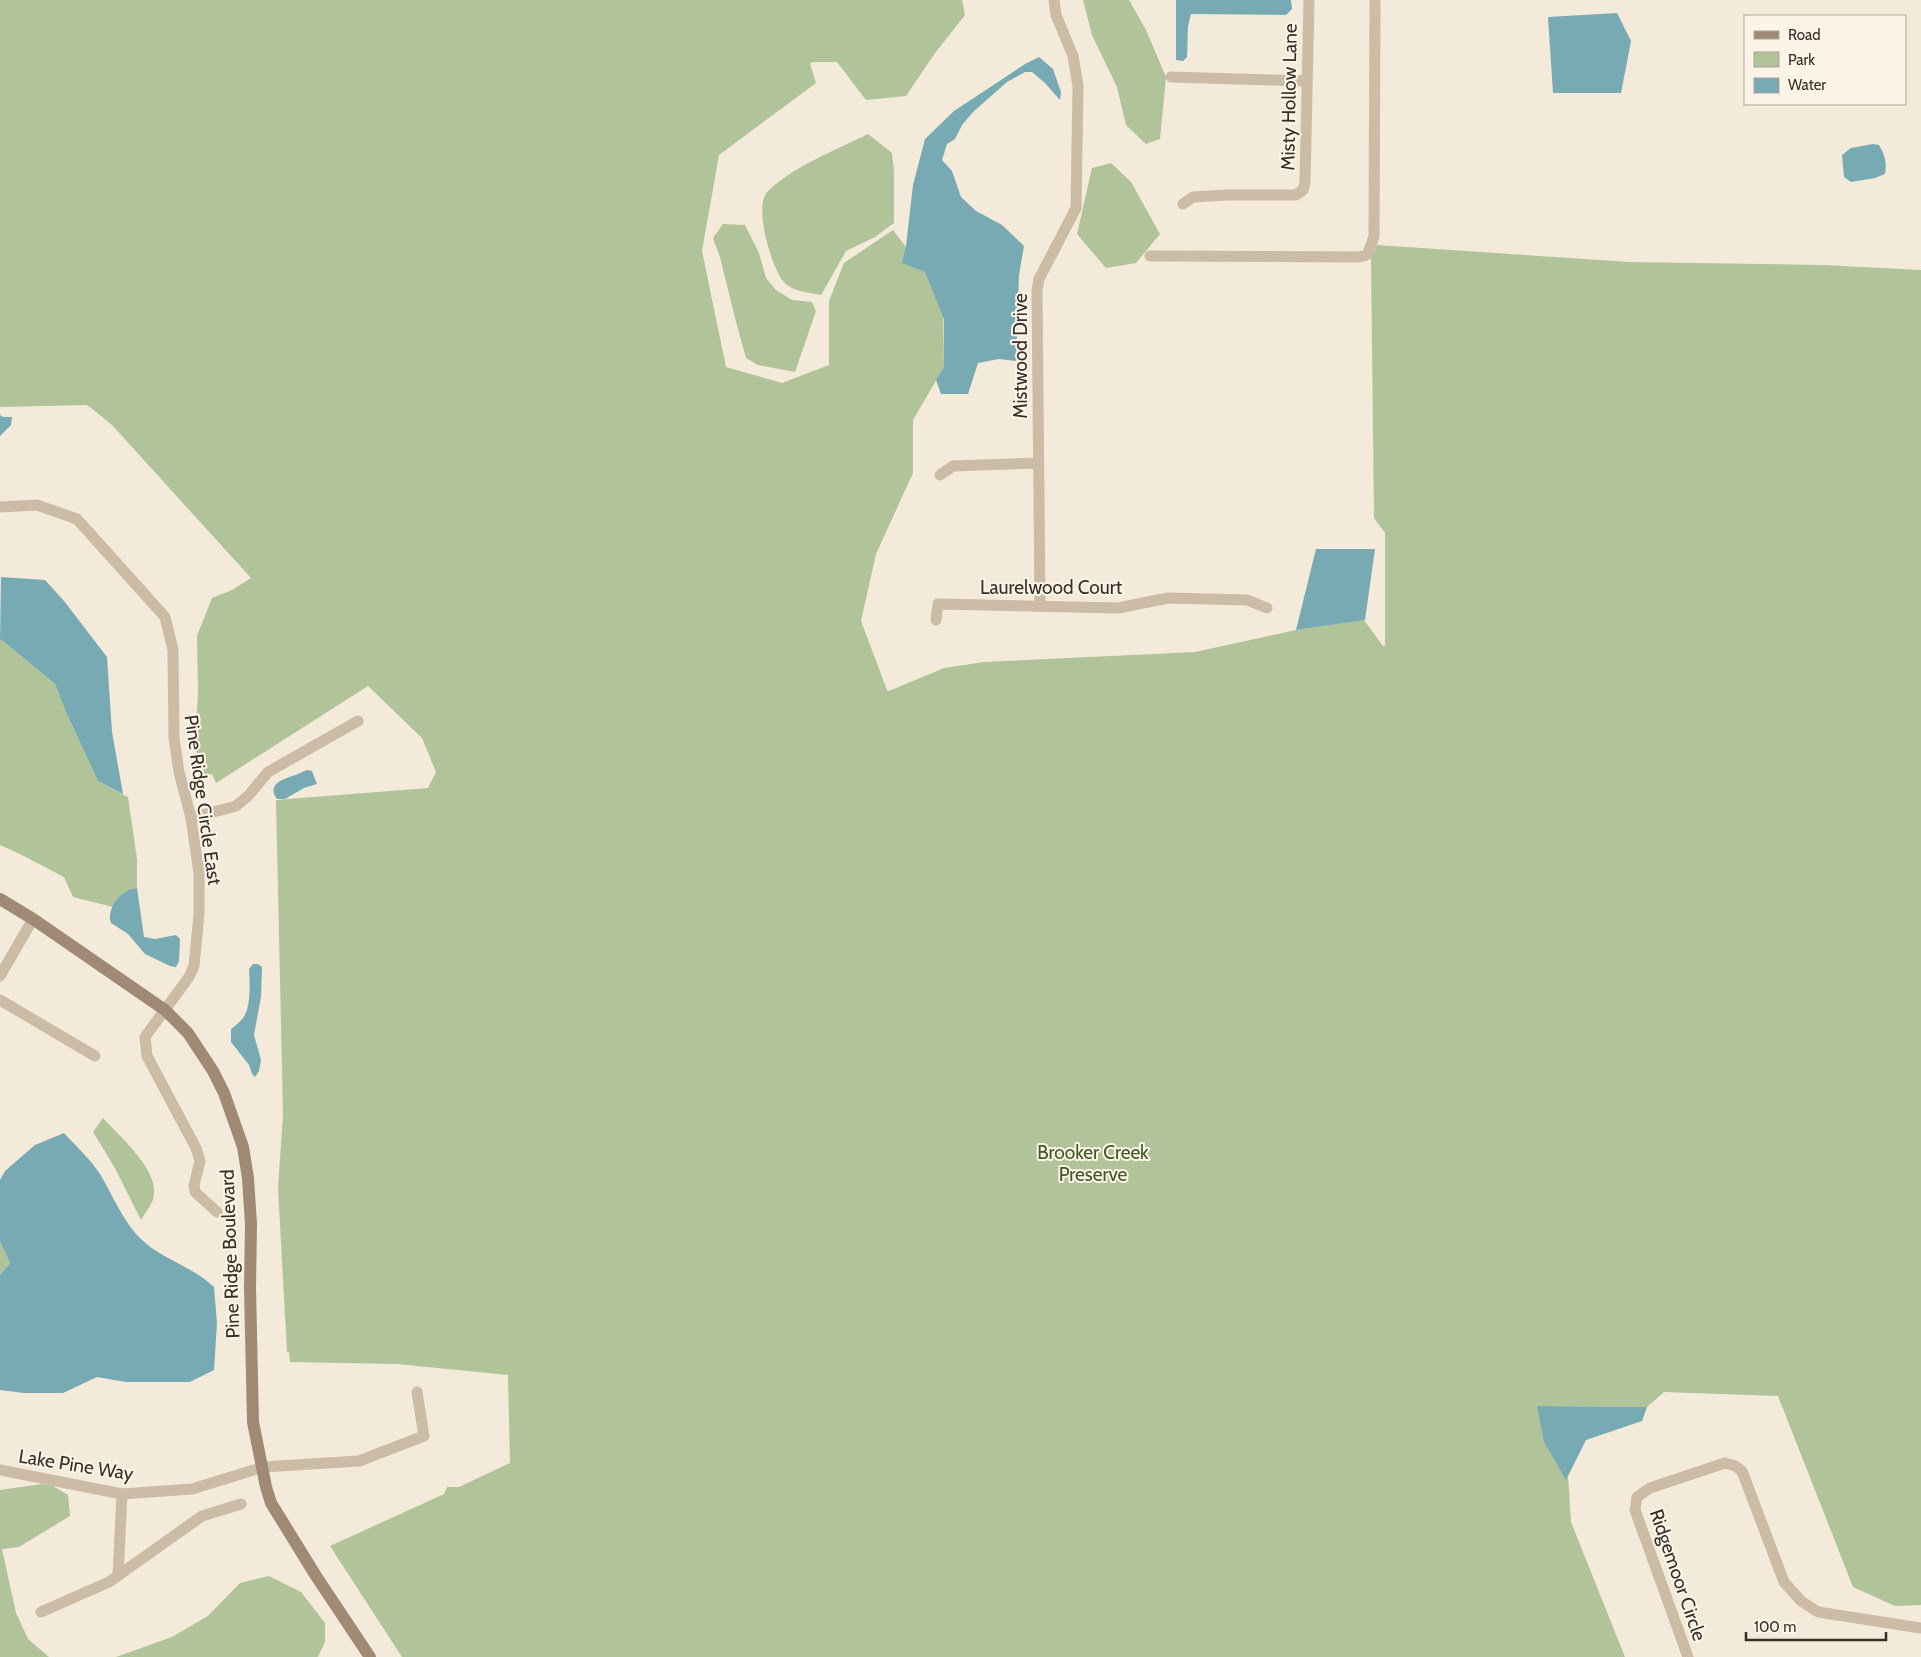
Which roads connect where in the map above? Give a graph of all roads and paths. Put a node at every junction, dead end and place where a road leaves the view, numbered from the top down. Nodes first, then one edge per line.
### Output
1 (1054, 0) edge
2 (1309, 0) edge
3 (1375, 0) edge
4 (1171, 77) dead end
5 (1308, 81) junction
6 (1183, 204) dead end
7 (1150, 256) dead end
8 (1038, 464) junction
9 (940, 475) dead end
10 (0, 507) edge
11 (1040, 605) junction
12 (1266, 608) dead end
13 (936, 620) dead end
14 (358, 721) dead end
15 (191, 818) junction
16 (0, 899) edge
17 (33, 918) junction
18 (0, 976) edge
19 (0, 1000) edge
20 (165, 1010) junction
21 (95, 1056) dead end
22 (216, 1212) dead end
23 (417, 1392) dead end
24 (263, 1467) junction
25 (0, 1470) edge
26 (122, 1494) junction
27 (242, 1504) dead end
28 (118, 1576) junction
29 (41, 1612) dead end
30 (1921, 1628) edge
31 (370, 1657) edge
32 (1688, 1657) edge

1 - 8 street, Mistwood Drive
2 - 5 street, Misty Hollow Lane
3 - 7 street
4 - 5 street
5 - 6 street, Misty Hollow Lane
8 - 9 street
8 - 11 street, Mistwood Drive
10 - 15 street, Pine Ridge Circle East
11 - 12 street, Laurelwood Court
11 - 13 street, Laurelwood Court
14 - 15 street
15 - 20 street, Pine Ridge Circle East
16 - 17 street, Pine Ridge Boulevard
17 - 18 street
17 - 20 street, Pine Ridge Boulevard
19 - 21 street
20 - 22 street, Pine Ridge Circle East
20 - 24 street, Pine Ridge Boulevard
23 - 24 street, Lake Pine Way
24 - 26 street, Lake Pine Way
24 - 31 street, Pine Ridge Boulevard
25 - 26 street, Lake Pine Way
26 - 28 street
27 - 28 street
28 - 29 street
30 - 32 street, Ridgemoor Circle

